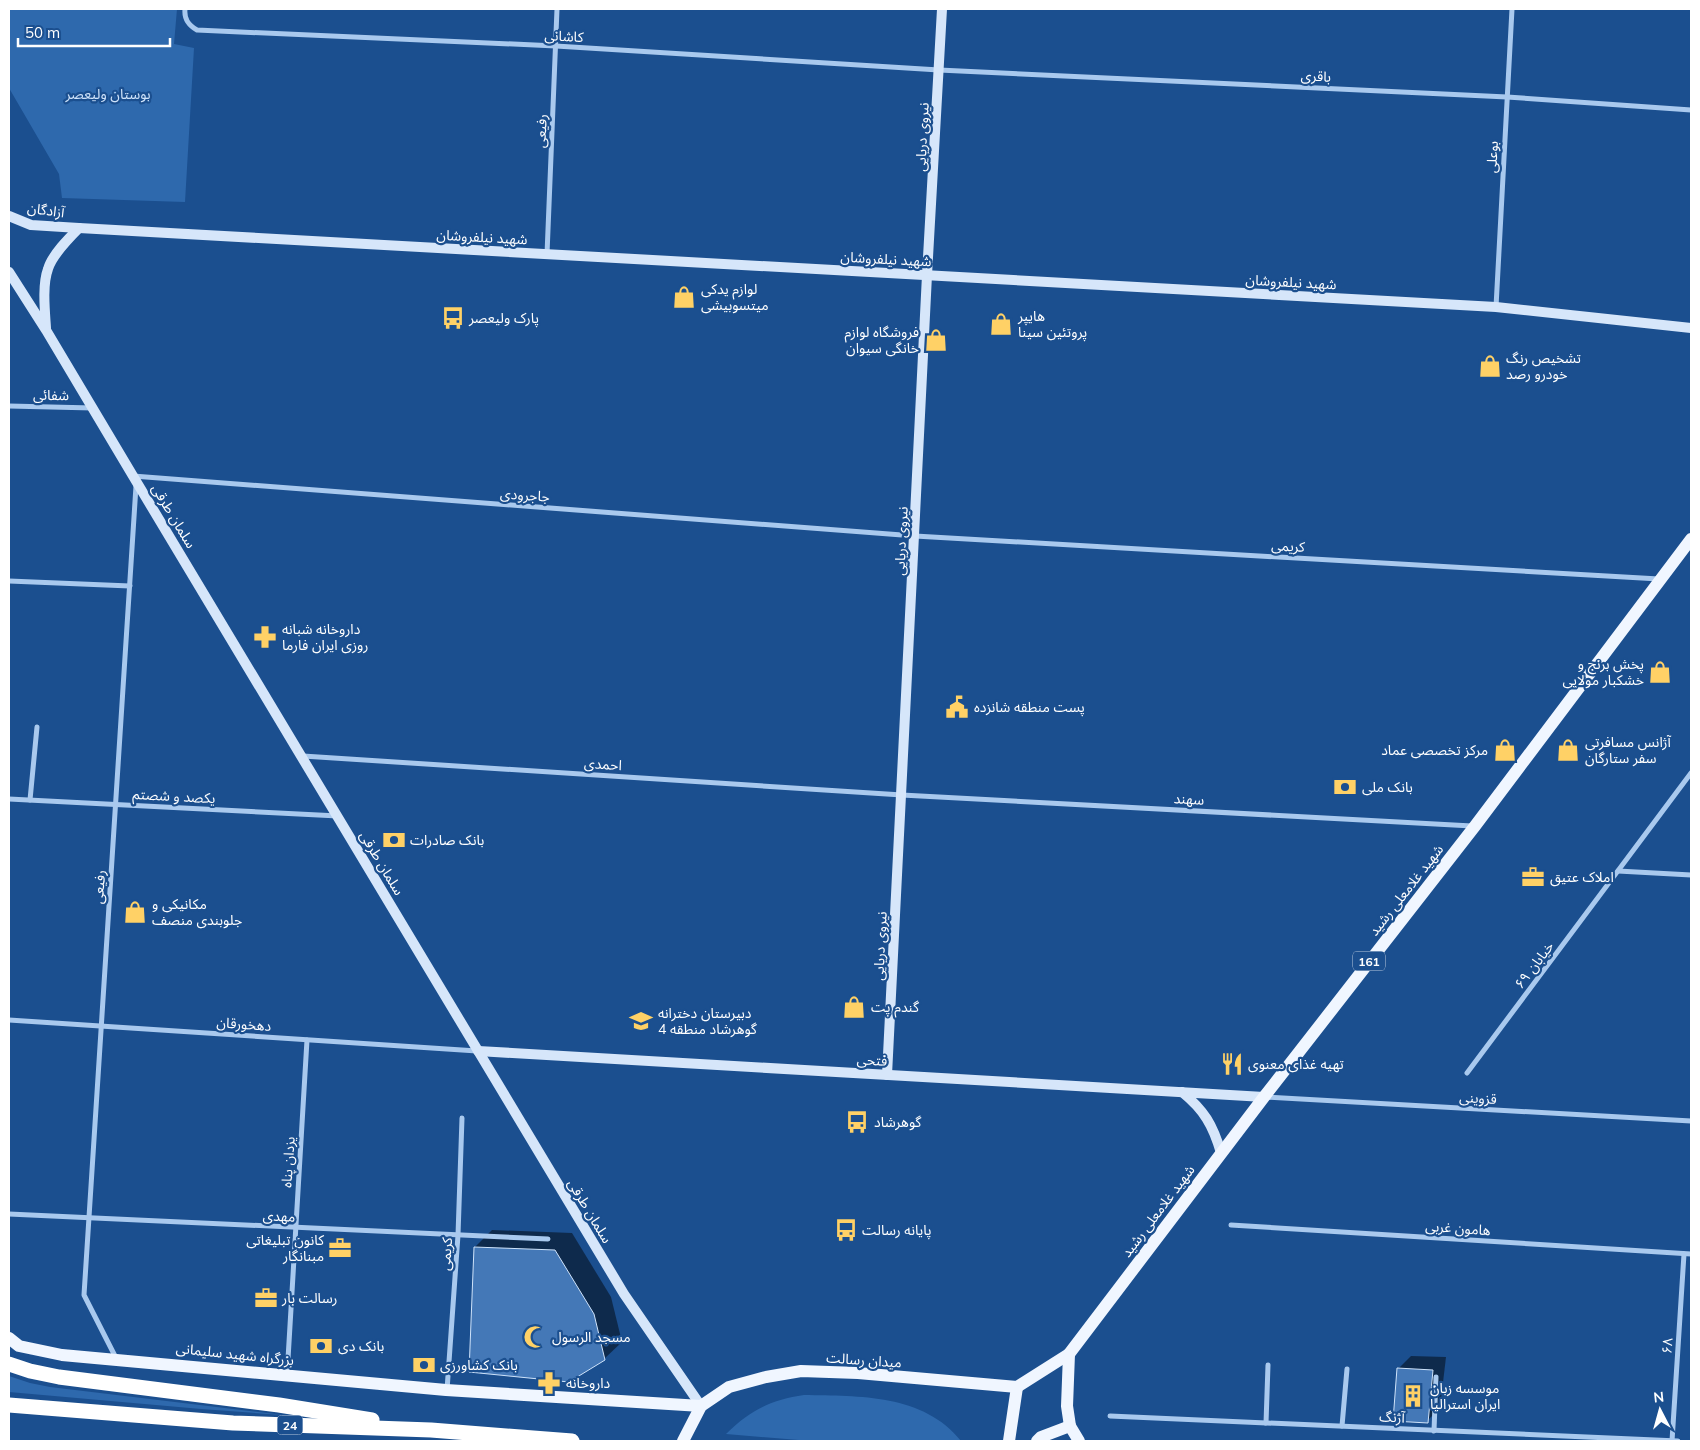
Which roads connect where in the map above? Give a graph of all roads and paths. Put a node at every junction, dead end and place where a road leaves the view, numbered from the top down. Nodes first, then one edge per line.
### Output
1 (185, 9) edge
2 (557, 9) edge
3 (942, 9) edge
4 (1512, 9) edge
5 (556, 46) junction
6 (939, 70) junction
7 (1507, 97) junction
8 (1691, 110) edge
9 (9, 216) edge
10 (79, 228) junction
11 (546, 254) junction
12 (9, 272) edge
13 (927, 275) junction
14 (1496, 307) junction
15 (1691, 328) edge
16 (46, 330) junction
17 (9, 406) edge
18 (93, 408) junction
19 (135, 478) junction
20 (915, 536) junction
21 (1691, 539) edge
22 (1660, 579) junction
23 (9, 581) edge
24 (130, 586) junction
25 (36, 727) dead end
26 (302, 756) junction
27 (1691, 773) edge
28 (902, 795) junction
29 (9, 799) edge
30 (30, 800) junction
31 (116, 805) junction
32 (338, 816) junction
33 (1475, 826) junction
34 (1618, 871) junction
35 (1691, 875) edge
36 (9, 1020) edge
37 (102, 1026) junction
38 (307, 1040) junction
39 (478, 1051) junction
40 (1467, 1073) dead end
41 (887, 1075) junction
42 (1182, 1092) junction
43 (1264, 1097) junction
44 (462, 1118) dead end
45 (1691, 1121) edge
46 (1221, 1153) junction
47 (9, 1214) edge
48 (89, 1218) junction
49 (1231, 1225) dead end
50 (295, 1228) junction
51 (458, 1235) junction
52 (548, 1240) dead end
53 (1684, 1254) junction
54 (1691, 1254) edge
55 (9, 1338) edge
56 (1069, 1354) junction
57 (117, 1359) junction
58 (9, 1364) edge
59 (1268, 1365) dead end
60 (1347, 1369) dead end
61 (287, 1376) junction
62 (1436, 1377) dead end
63 (1017, 1386) junction
64 (446, 1390) junction
65 (9, 1404) edge
66 (701, 1406) junction
67 (1110, 1416) dead end
68 (1266, 1423) junction
69 (1070, 1426) junction
70 (1342, 1426) junction
71 (431, 1430) junction
72 (1434, 1431) junction
73 (1039, 1439) edge
74 (572, 1441) edge
75 (683, 1441) edge
76 (1009, 1441) edge
77 (1079, 1441) edge
78 (1672, 1441) edge
79 (1678, 1441) edge

1 - 5 street, کاشانی
2 - 5 street, رفیعی
3 - 6 main road, نیروی دریایی
4 - 7 street, بوعلی
5 - 6 street, کاشانی
5 - 11 street, رفیعی
6 - 7 street, باقری
6 - 13 main road, نیروی دریایی
7 - 8 street, باقری
7 - 14 street, بوعلی
9 - 10 main road, آزادگان
10 - 11 main road, شهید نیلفروشان
10 - 16 main road
11 - 13 main road, شهید نیلفروشان
12 - 16 main road, سلمان طرقی
13 - 14 main road, شهید نیلفروشان
13 - 20 main road, نیروی دریایی
14 - 15 main road, شهید نیلفروشان
16 - 18 main road, سلمان طرقی
17 - 18 street, شفائی
18 - 19 main road, سلمان طرقی
19 - 20 street, جاجرودی
19 - 24 street, رفیعی
19 - 26 main road, سلمان طرقی
20 - 22 street, کریمی
20 - 28 main road, نیروی دریایی
21 - 22 main road, شهید غلامعلی رشید / 161
22 - 33 main road, شهید غلامعلی رشید / 161
23 - 24 street
24 - 31 street, رفیعی
25 - 30 street
26 - 28 street, احمدی
26 - 32 main road, سلمان طرقی
27 - 34 street, خیابان ۶۹
28 - 33 street, سهند
28 - 41 main road, نیروی دریایی
29 - 30 street, یکصد و شصتم
30 - 31 street, یکصد و شصتم
31 - 32 street, یکصد و شصتم
31 - 37 street, رفیعی
32 - 39 main road, سلمان طرقی
33 - 43 main road, شهید غلامعلی رشید / 161
34 - 35 street
34 - 40 street, خیابان ۶۹
36 - 37 street, دهخورقان
37 - 38 street, دهخورقان
37 - 48 street, رفیعی
38 - 39 street, دهخورقان
38 - 50 street, یزدان پناه
39 - 41 main road, فتحی
39 - 66 main road, سلمان طرقی
41 - 42 main road, فتحی
42 - 43 main road, فتحی
42 - 46 main road
43 - 45 street, قزوینی
43 - 46 main road, شهید غلامعلی رشید / 161
44 - 51 street, کریمی
46 - 56 main road, شهید غلامعلی رشید / 161
47 - 48 street, مهدی
48 - 50 street, مهدی
48 - 57 street, رفیعی
49 - 53 street, هامون غربی
50 - 51 street, مهدی
50 - 61 street, یزدان پناه
51 - 52 street, مهدی
51 - 64 street, کریمی
53 - 54 street
53 - 78 street, ۶۸
55 - 57 main road, بزرگراه شهید سلیمانی
56 - 63 main road, شهید غلامعلی رشید / 161
56 - 69 main road
57 - 61 main road, بزرگراه شهید سلیمانی
58 - 71 highway
59 - 68 street
60 - 70 street
61 - 64 main road, بزرگراه شهید سلیمانی
62 - 72 street
63 - 66 main road, میدان رسالت
63 - 76 main road
64 - 66 main road, بزرگراه شهید سلیمانی
65 - 71 highway, 24
66 - 75 main road, میدان رسالت
67 - 68 street, آژنگ
68 - 70 street, آژنگ
69 - 73 main road
69 - 77 main road
70 - 72 street, آژنگ
71 - 74 highway, 24
72 - 78 street, آژنگ
78 - 79 street

